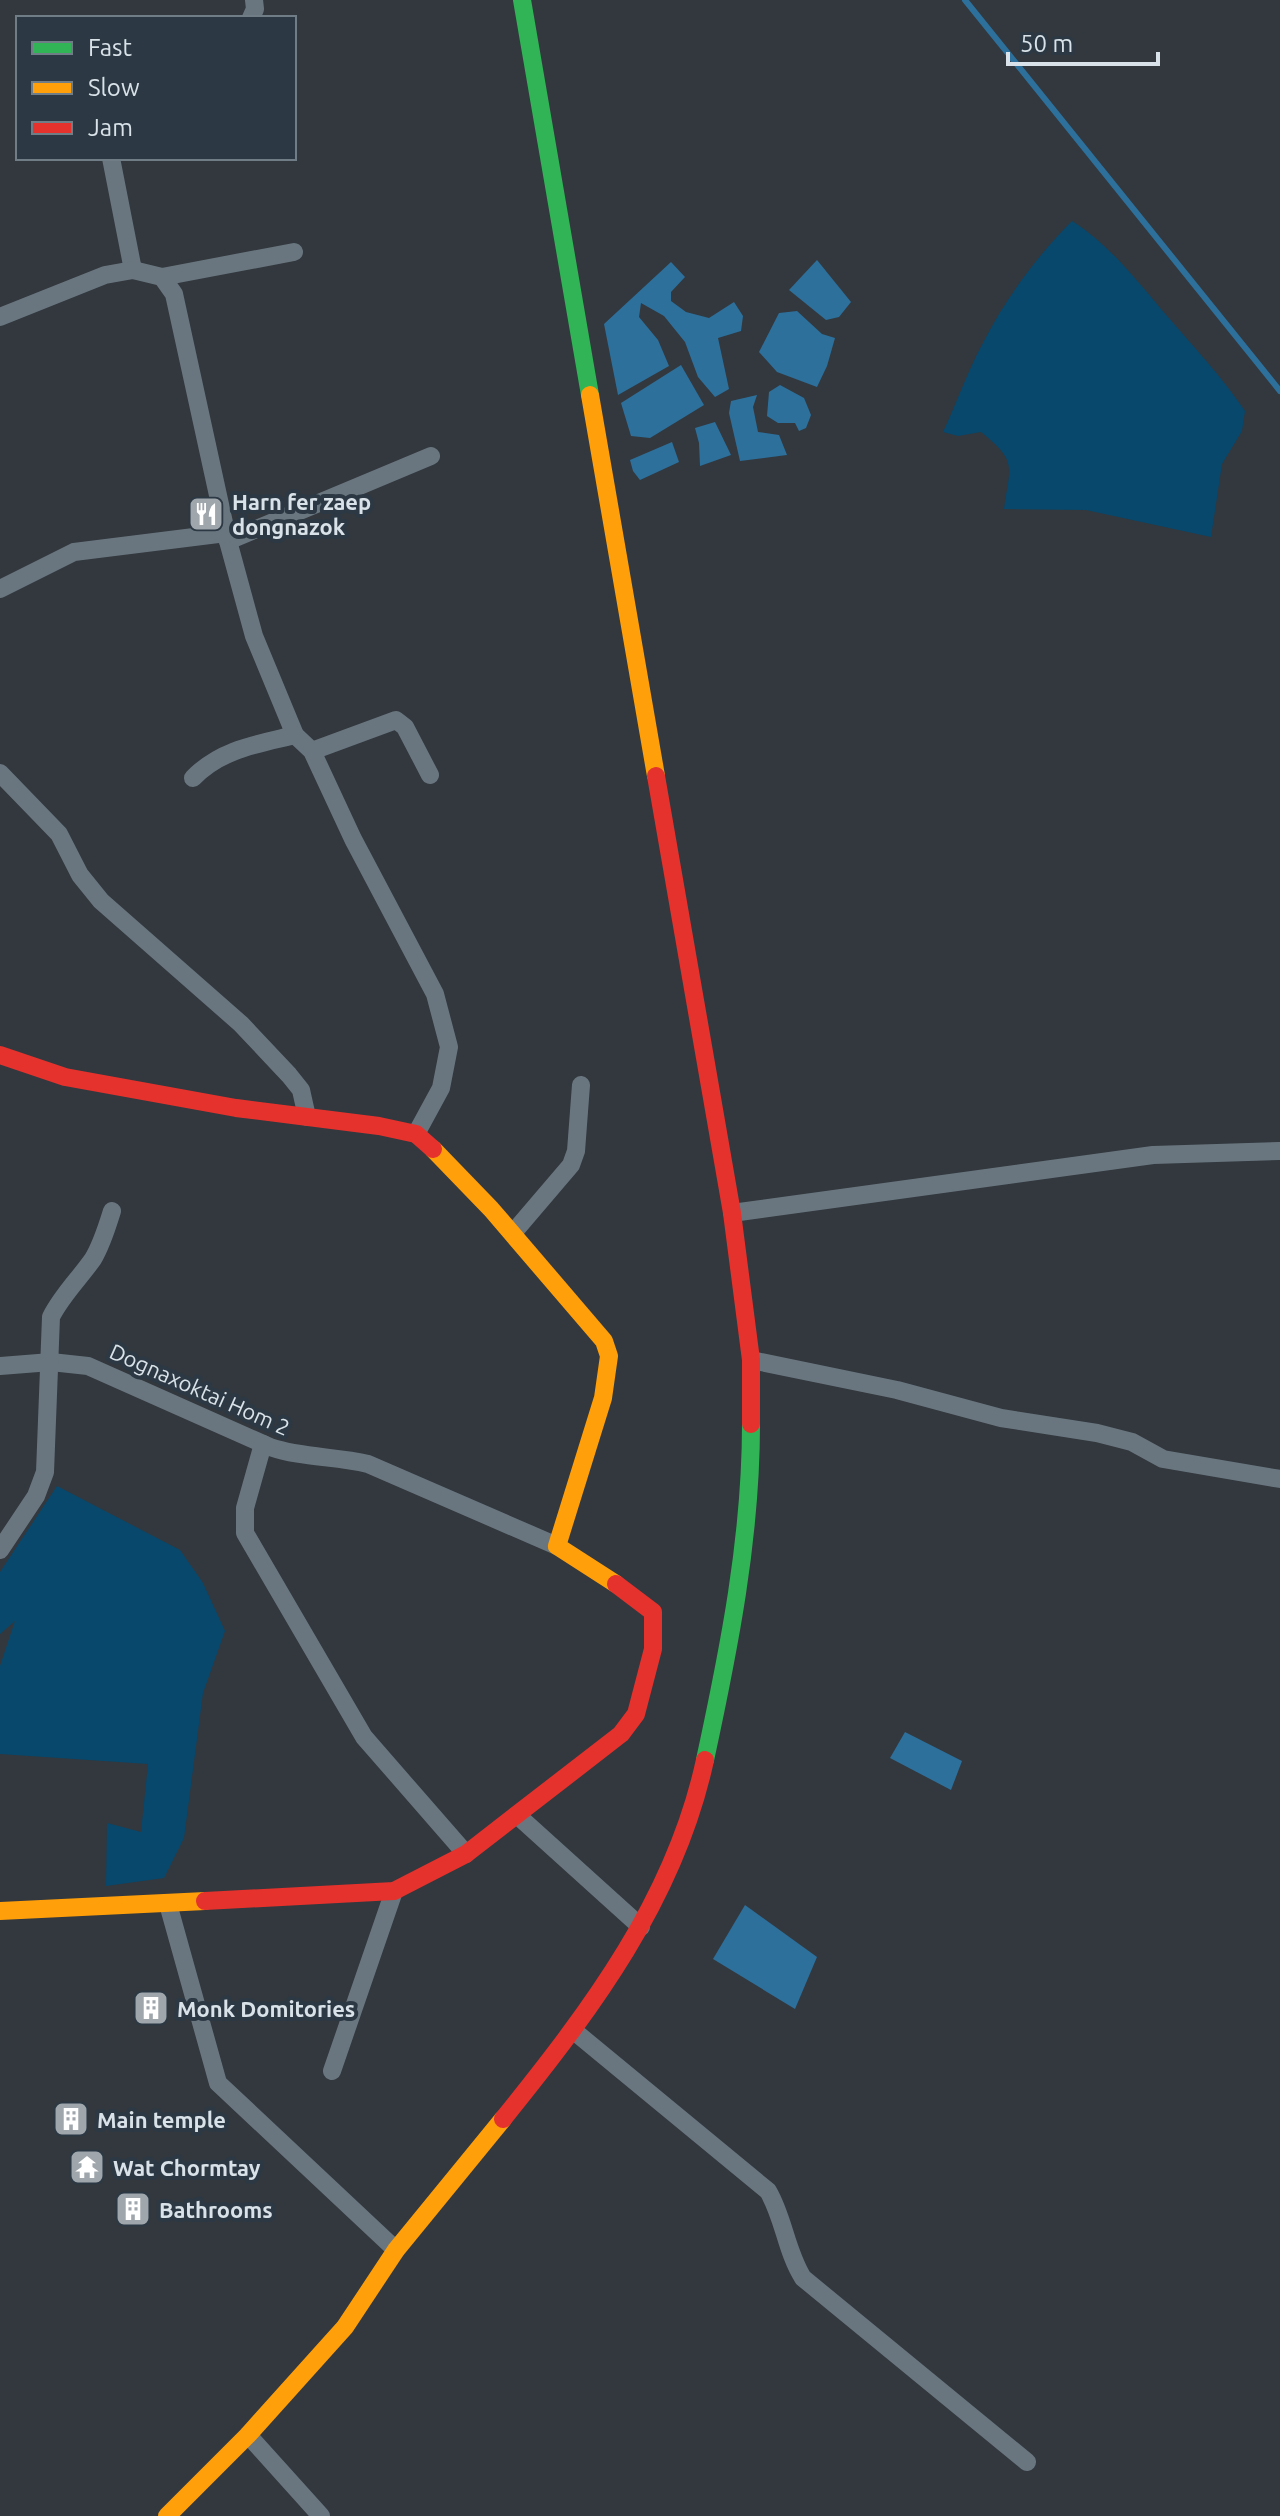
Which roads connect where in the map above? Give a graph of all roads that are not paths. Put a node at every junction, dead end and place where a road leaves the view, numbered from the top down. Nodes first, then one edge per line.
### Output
1 (522, 0) edge
2 (111, 160) edge
3 (294, 252) dead end
4 (133, 270) junction
5 (162, 277) junction
6 (0, 317) edge
7 (431, 456) dead end
8 (227, 537) junction
9 (0, 589) edge
10 (295, 735) junction
11 (312, 751) junction
12 (0, 773) edge
13 (430, 775) dead end
14 (193, 778) dead end
15 (0, 1055) edge
16 (581, 1085) dead end
17 (307, 1117) junction
18 (416, 1134) junction
19 (1280, 1151) edge
20 (112, 1211) dead end
21 (732, 1213) junction
22 (513, 1233) junction
23 (751, 1360) junction
24 (51, 1362) junction
25 (0, 1366) edge
26 (263, 1444) junction
27 (1280, 1479) edge
28 (557, 1546) junction
29 (0, 1550) edge
30 (517, 1815) junction
31 (466, 1854) junction
32 (394, 1891) junction
33 (168, 1904) junction
34 (0, 1911) edge
35 (641, 1927) junction
36 (574, 2031) junction
37 (332, 2071) dead end
38 (396, 2250) junction
39 (248, 2435) junction
40 (1027, 2462) dead end
41 (167, 2516) edge
42 (321, 2516) edge

1 - 21 street
2 - 4 street
3 - 5 street
4 - 5 street
4 - 6 street
5 - 8 street
7 - 8 street
8 - 9 street
8 - 10 street
10 - 11 street
10 - 14 street
11 - 13 street
11 - 18 street
12 - 17 street
15 - 17 street
16 - 22 street
17 - 18 street
18 - 22 street
19 - 21 street
20 - 24 street
21 - 23 street
22 - 28 street
23 - 27 street
23 - 35 street
24 - 25 street, Dognaxoktai Hom 2
24 - 26 street, Dognaxoktai Hom 2
24 - 29 street
26 - 28 street, Dognaxoktai Hom 2
26 - 31 street
28 - 30 street
30 - 31 street
30 - 35 street
31 - 32 street
32 - 33 street
32 - 37 street
33 - 34 street
33 - 38 street
35 - 36 street
36 - 38 street
36 - 40 street
38 - 39 street
39 - 41 street
39 - 42 street

